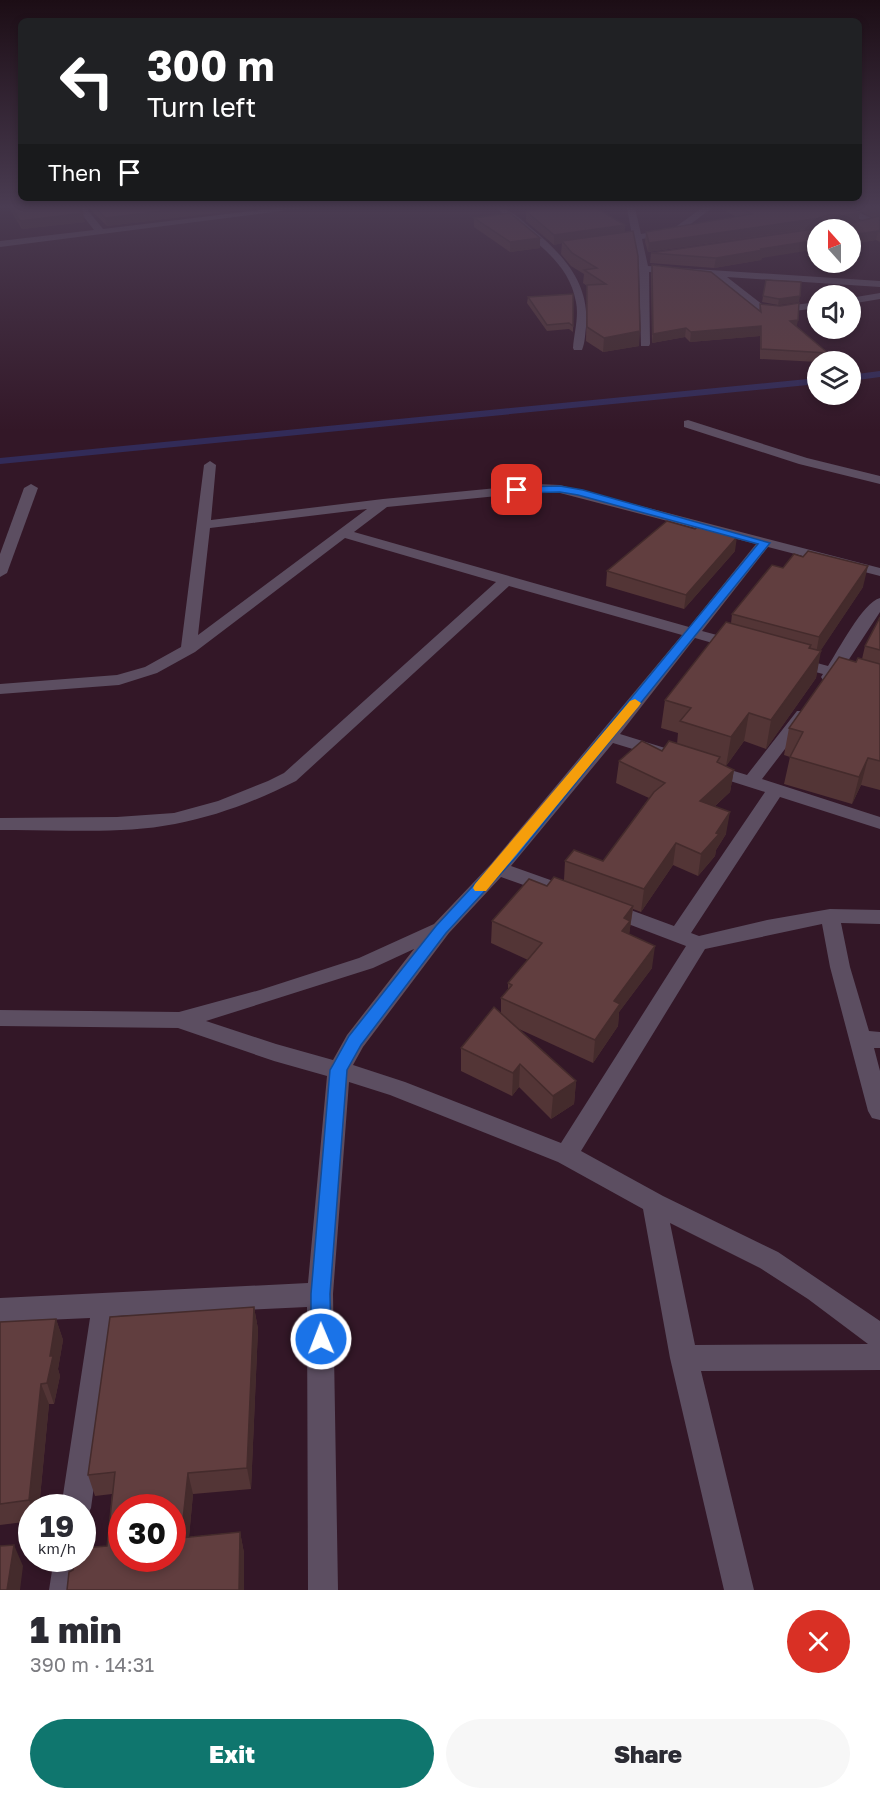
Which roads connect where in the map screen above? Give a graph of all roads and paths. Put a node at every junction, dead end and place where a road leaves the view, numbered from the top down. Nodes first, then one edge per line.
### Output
1 (574, 282) edge
2 (646, 282) edge
3 (727, 282) edge
4 (851, 282) edge
5 (880, 284) edge
6 (880, 296) edge
7 (861, 299) edge
8 (807, 306) edge
9 (645, 344) dead end
10 (578, 348) dead end
11 (688, 424) dead end
12 (210, 465) dead end
13 (880, 480) edge
14 (31, 488) dead end
15 (383, 503) junction
16 (203, 525) junction
17 (343, 533) junction
18 (764, 543) junction
19 (880, 572) edge
20 (0, 573) edge
21 (506, 581) junction
22 (880, 602) edge
23 (691, 632) junction
24 (189, 649) junction
25 (756, 651) edge
26 (778, 657) edge
27 (832, 672) junction
28 (880, 686) edge
29 (0, 689) edge
30 (609, 736) junction
31 (675, 757) edge
32 (696, 764) edge
33 (751, 782) junction
34 (776, 790) junction
35 (880, 823) edge
36 (0, 824) edge
37 (498, 869) junction
38 (562, 892) edge
39 (594, 904) edge
40 (830, 916) junction
41 (880, 917) edge
42 (441, 929) junction
43 (688, 939) junction
44 (0, 1018) edge
45 (179, 1020) junction
46 (870, 1040) edge
47 (339, 1070) junction
48 (880, 1111) edge
49 (566, 1155) junction
50 (654, 1203) junction
51 (320, 1294) junction
52 (105, 1305) junction
53 (0, 1310) edge
54 (880, 1337) edge
55 (880, 1356) edge
56 (684, 1358) junction
57 (78, 1494) edge
58 (67, 1572) edge
59 (64, 1590) edge
60 (323, 1590) edge
61 (738, 1590) edge

1 - 10 street
2 - 9 street
3 - 8 street
4 - 5 street
6 - 7 street
11 - 13 street
12 - 16 street
14 - 20 street
15 - 16 street
15 - 17 street
15 - 18 street
16 - 24 street
17 - 21 street
17 - 24 street
18 - 19 street
18 - 23 street
21 - 23 street
21 - 36 street
22 - 27 street
23 - 25 street
23 - 30 street
24 - 29 street
26 - 27 street
27 - 28 street
27 - 33 street
30 - 31 street
30 - 37 street
32 - 33 street
33 - 34 street
34 - 35 street
34 - 43 street
37 - 38 street
37 - 42 street
39 - 43 street
40 - 41 street
40 - 43 street
40 - 46 street
42 - 45 street
42 - 47 street
43 - 49 street
44 - 45 street
45 - 47 street
46 - 48 street
47 - 49 street
47 - 51 street
49 - 50 street
50 - 54 street
50 - 56 street
51 - 52 street
51 - 60 street
52 - 53 street
52 - 57 street
55 - 56 street
56 - 61 street
58 - 59 street

